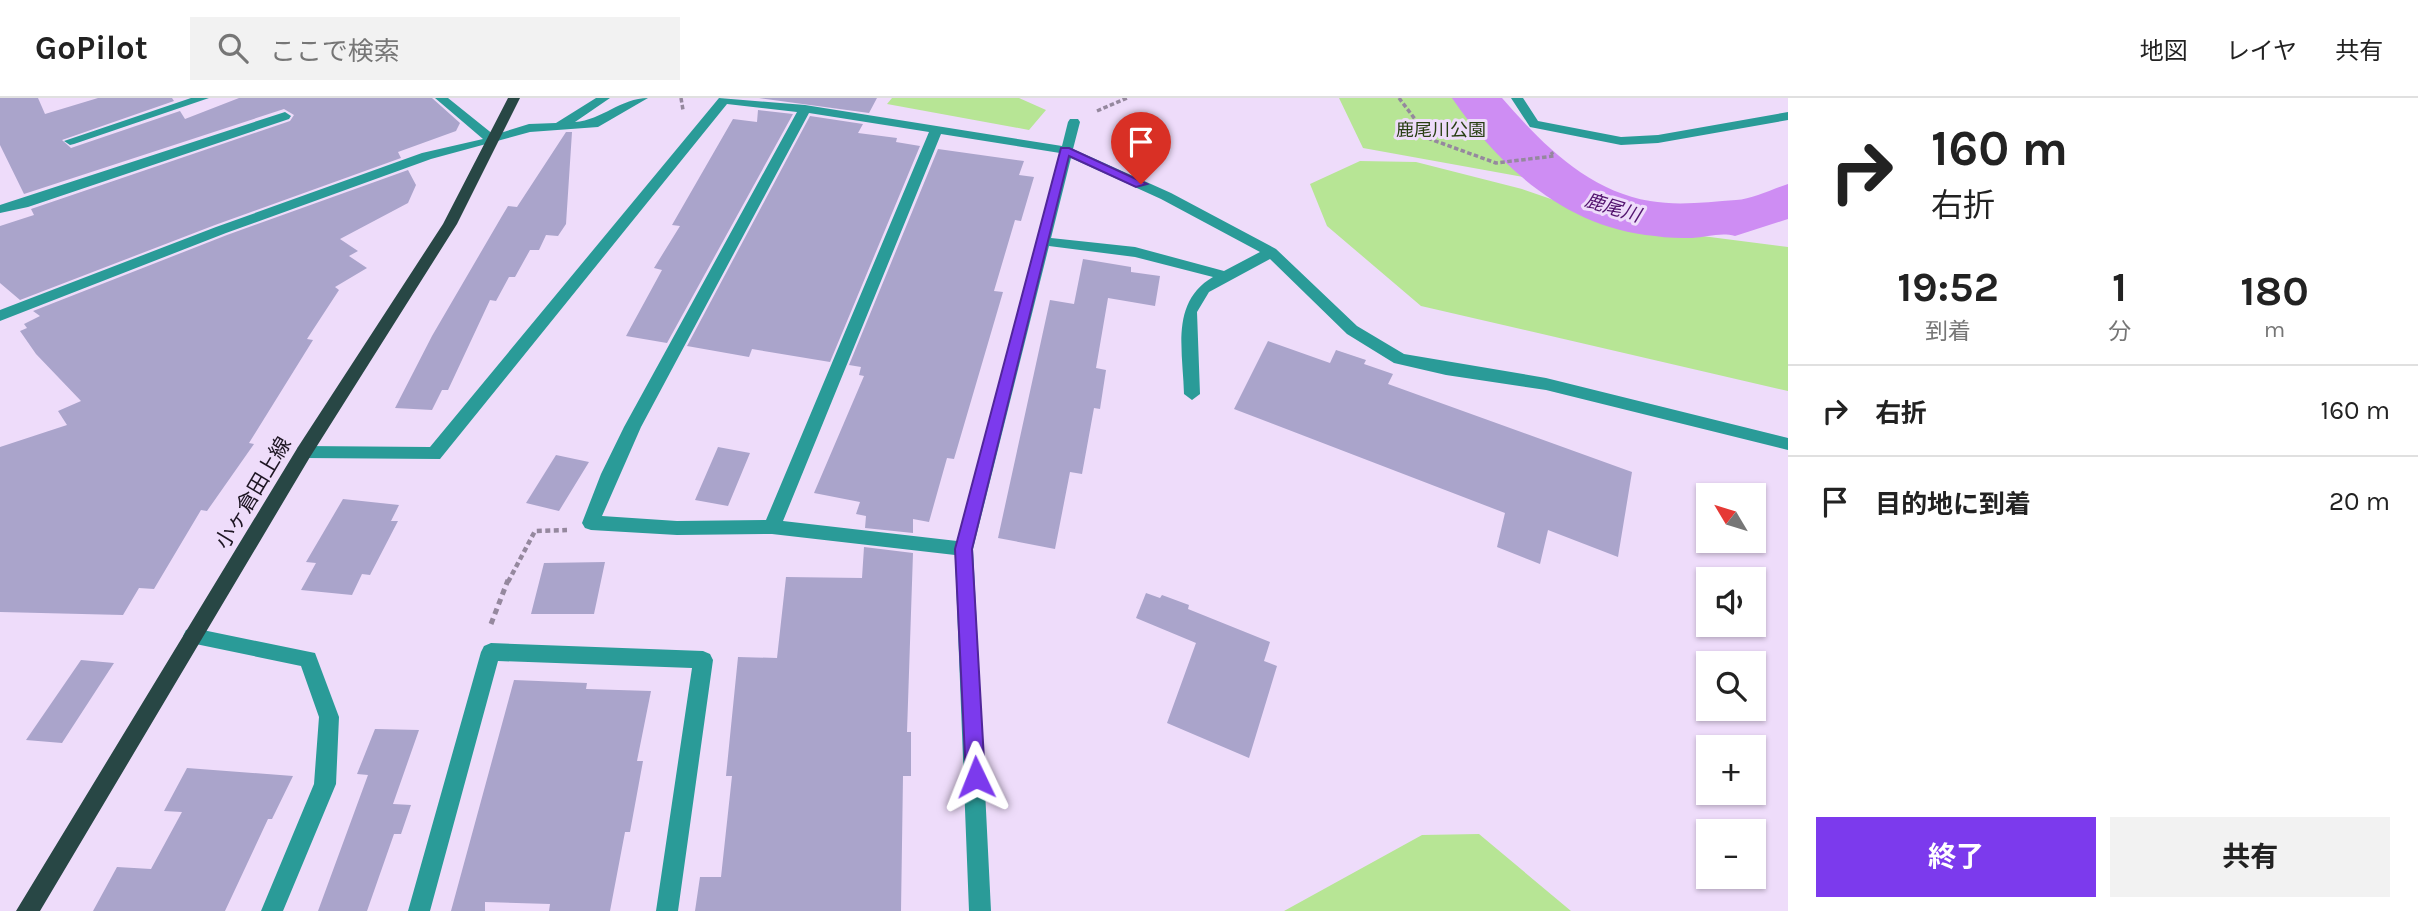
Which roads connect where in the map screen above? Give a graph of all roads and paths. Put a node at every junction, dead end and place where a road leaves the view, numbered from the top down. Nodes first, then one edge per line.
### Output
1 (203, 98) edge
2 (441, 98) edge
3 (513, 98) edge
4 (604, 98) edge
5 (642, 98) edge
6 (1127, 98) edge
7 (1399, 98) edge
8 (1517, 98) edge
9 (805, 109) junction
10 (285, 116) dead end
11 (1788, 116) edge
12 (1074, 122) joint
13 (559, 127) junction
14 (936, 131) junction
15 (492, 140) junction
16 (69, 141) dead end
17 (1065, 150) junction
18 (1554, 156) dead end
19 (0, 209) edge
20 (1042, 241) junction
21 (1271, 252) junction
22 (1226, 276) junction
23 (0, 316) edge
24 (1192, 394) dead end
25 (1788, 444) edge
26 (304, 452) junction
27 (591, 523) junction
28 (772, 527) junction
29 (964, 549) junction
30 (193, 636) junction
31 (491, 652) junction
32 (27, 911) edge
33 (272, 911) edge
34 (419, 911) edge
35 (667, 911) edge
36 (980, 911) edge

1 - 16 street
2 - 15 street
3 - 15 main road, 小ヶ倉田上線
4 - 13 street
5 - 13 street
6 - 12 path
7 - 18 path
8 - 11 street
9 - 14 street
9 - 26 street
9 - 27 street
10 - 19 street
12 - 17 street
13 - 15 street
14 - 17 street
14 - 28 street
15 - 23 street
15 - 26 main road, 小ヶ倉田上線
17 - 20 street
17 - 21 street
20 - 22 street
20 - 29 street
21 - 22 street
21 - 25 street
22 - 24 street
26 - 30 main road, 小ヶ倉田上線
27 - 28 street
27 - 31 path
28 - 29 street
29 - 36 street
30 - 32 main road, 小ヶ倉田上線
30 - 33 street
31 - 34 street
31 - 35 street

